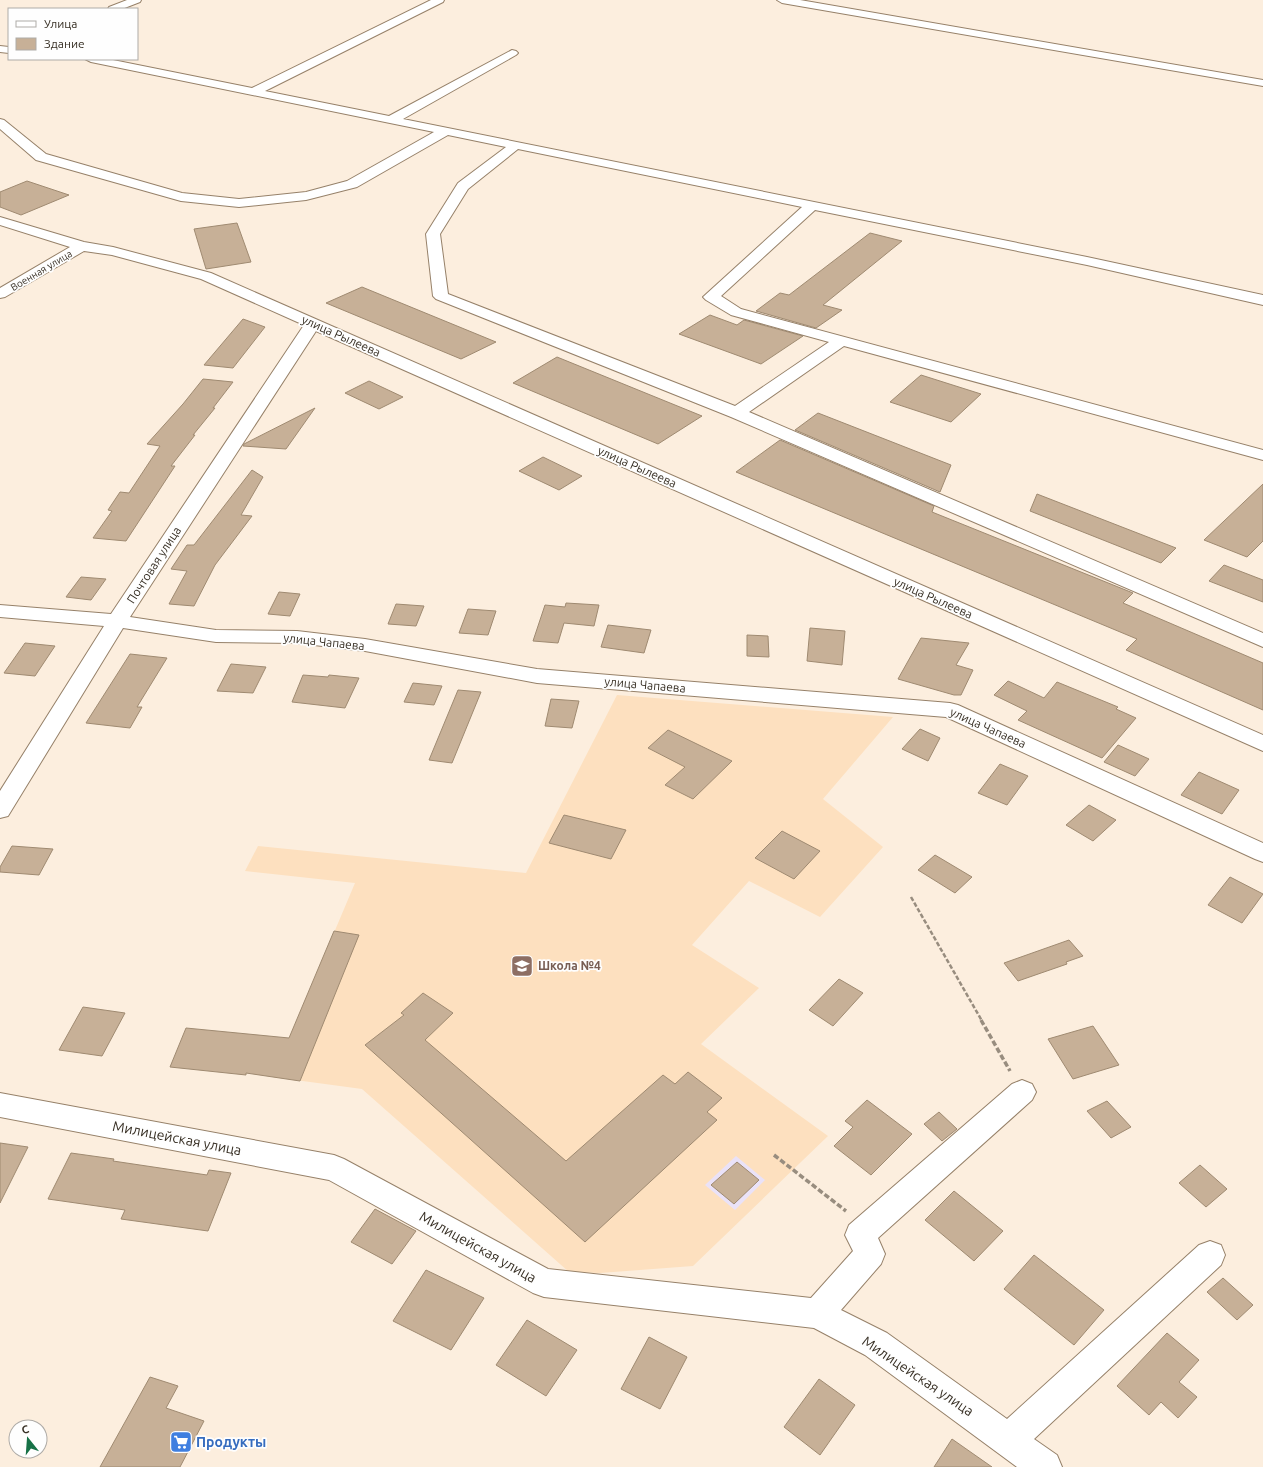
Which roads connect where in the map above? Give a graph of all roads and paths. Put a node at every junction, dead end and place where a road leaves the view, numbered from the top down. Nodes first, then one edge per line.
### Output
1 (136, 0) edge
2 (439, 0) edge
3 (782, 0) edge
4 (116, 8) edge
5 (512, 53) dead end
6 (96, 60) edge
7 (1263, 83) edge
8 (253, 92) junction
9 (391, 120) junction
10 (0, 123) edge
11 (446, 131) junction
12 (516, 145) junction
13 (813, 205) junction
14 (0, 221) edge
15 (82, 246) junction
16 (0, 294) edge
17 (1263, 300) edge
18 (313, 324) junction
19 (842, 340) junction
20 (737, 413) junction
21 (1263, 455) edge
22 (0, 611) edge
23 (117, 621) junction
24 (1263, 641) edge
25 (1263, 744) edge
26 (0, 810) edge
27 (1263, 853) edge
28 (911, 897) dead end
29 (1022, 1092) joint
30 (0, 1105) edge
31 (774, 1155) dead end
32 (860, 1235) junction
33 (1210, 1255) dead end
34 (817, 1314) junction
35 (1009, 1440) junction
36 (1045, 1467) edge

1 - 4 street
2 - 8 street
3 - 7 street
5 - 9 street
6 - 8 street
8 - 9 street
9 - 11 street
10 - 11 street
11 - 12 street
12 - 13 street
12 - 20 street
13 - 17 street
13 - 19 street
14 - 15 street, улица Рылеева
15 - 16 street, Военная улица
15 - 18 street, улица Рылеева
18 - 23 street, Почтовая улица
18 - 25 street, улица Рылеева
19 - 20 street
19 - 21 street
20 - 24 street
22 - 23 street, улица Чапаева
23 - 26 street, Почтовая улица
23 - 27 street, улица Чапаева
28 - 29 path
29 - 32 street
30 - 34 street, Милицейская улица
31 - 32 path
32 - 34 street
33 - 35 street
34 - 35 street, Милицейская улица
35 - 36 street, Милицейская улица

